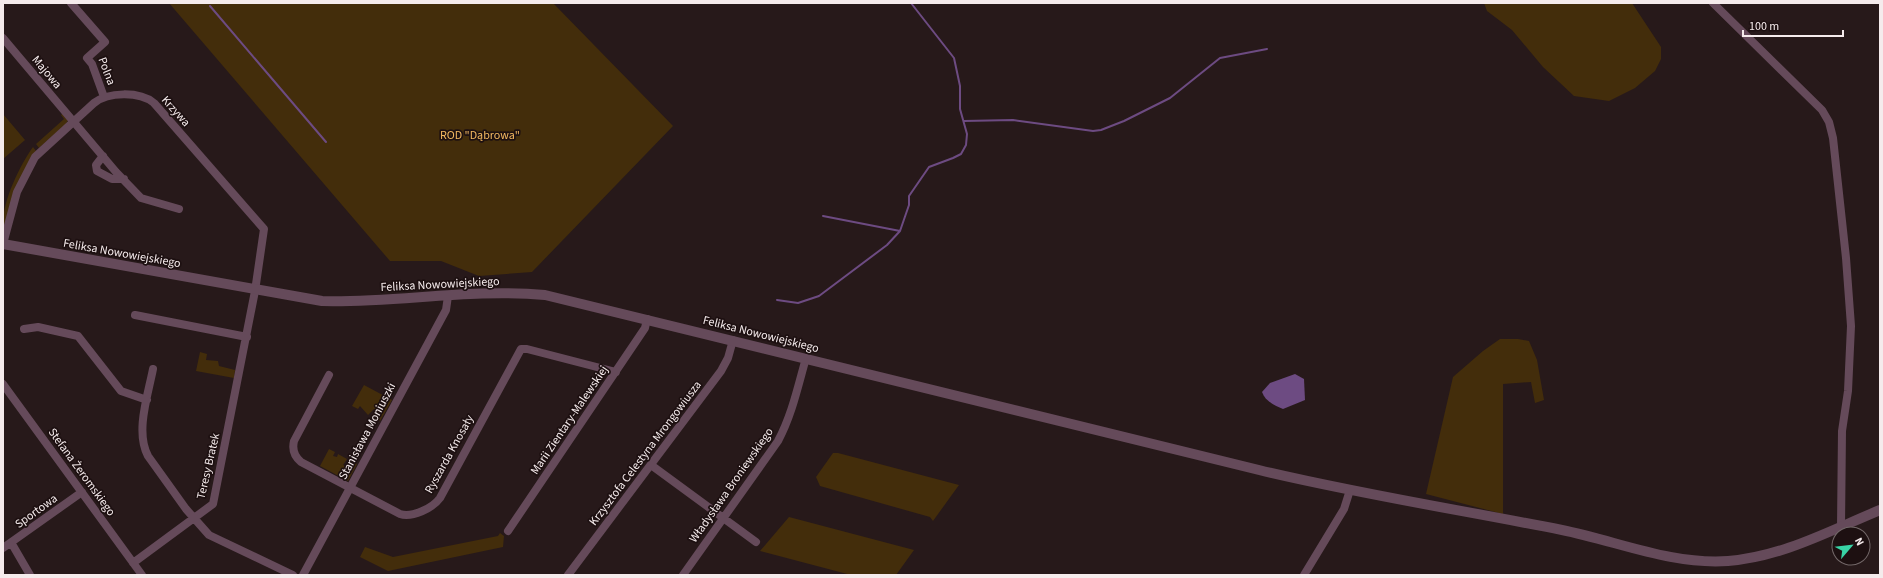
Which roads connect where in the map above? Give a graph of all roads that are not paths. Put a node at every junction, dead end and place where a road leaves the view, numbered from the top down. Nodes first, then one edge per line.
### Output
1 (71, 3) edge
2 (1713, 3) edge
3 (3, 38) edge
4 (104, 97) junction
5 (73, 121) junction
6 (102, 156) junction
7 (124, 179) junction
8 (179, 209) dead end
9 (3, 244) edge
10 (256, 291) junction
11 (448, 296) junction
12 (135, 315) dead end
13 (647, 319) junction
14 (24, 329) dead end
15 (247, 337) junction
16 (733, 340) junction
17 (806, 358) junction
18 (153, 369) dead end
19 (616, 372) junction
20 (329, 375) dead end
21 (3, 384) edge
22 (147, 400) junction
23 (651, 465) junction
24 (350, 488) junction
25 (1350, 490) junction
26 (82, 492) junction
27 (1880, 510) edge
28 (724, 518) junction
29 (195, 519) junction
30 (1841, 526) joint
31 (1831, 530) edge
32 (508, 531) dead end
33 (756, 542) dead end
34 (12, 544) junction
35 (3, 548) edge
36 (133, 563) junction
37 (30, 575) edge
38 (142, 575) edge
39 (293, 575) edge
40 (303, 575) edge
41 (568, 575) edge
42 (683, 575) edge
43 (1304, 575) edge

1 - 4 street, Polna
2 - 30 street
3 - 5 street, Majowa
4 - 5 street
4 - 10 street, Krzywa
5 - 6 street, Majowa
5 - 9 street
6 - 7 street, Majowa
6 - 7 street
7 - 8 street, Majowa
9 - 10 street, Feliksa Nowowiejskiego
10 - 11 street, Feliksa Nowowiejskiego
10 - 15 street, Teresy Bratek
11 - 13 street, Feliksa Nowowiejskiego
11 - 24 street, Stanisława Moniuszki
12 - 15 street
13 - 16 street, Feliksa Nowowiejskiego
13 - 19 street, Marii Zientary-Malewskiej
14 - 22 street
15 - 29 street, Teresy Bratek
16 - 17 street, Feliksa Nowowiejskiego
16 - 23 street, Krzysztofa Celestyna Mrongowiusza
17 - 25 street, Feliksa Nowowiejskiego
17 - 28 street, Władysława Broniewskiego
18 - 22 street
19 - 24 street, Ryszarda Knosały
19 - 32 street, Marii Zientary-Malewskiej
20 - 24 street, Ryszarda Knosały
21 - 26 street, Stefana Żeromskiego
22 - 29 street
23 - 28 street
23 - 41 street, Krzysztofa Celestyna Mrongowiusza
24 - 40 street, Stanisława Moniuszki
25 - 31 street, Feliksa Nowowiejskiego
25 - 43 street
26 - 34 street, Sportowa
26 - 36 street, Stefana Żeromskiego
27 - 30 street, Feliksa Nowowiejskiego
28 - 33 street
28 - 42 street, Władysława Broniewskiego
29 - 36 street, Teresy Bratek
29 - 39 street
34 - 35 street, Sportowa
34 - 37 street
36 - 38 street, Stefana Żeromskiego

